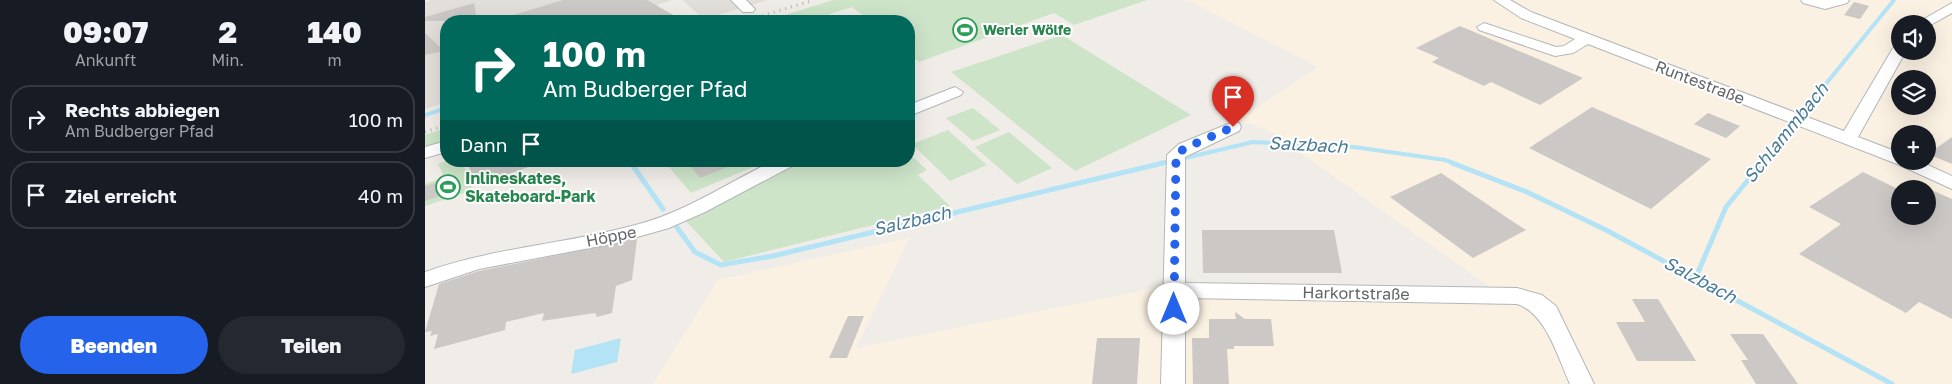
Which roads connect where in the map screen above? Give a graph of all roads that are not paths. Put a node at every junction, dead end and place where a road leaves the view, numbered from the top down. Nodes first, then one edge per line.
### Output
1 (1501, 0) edge
2 (1808, 0) edge
3 (1842, 0) edge
4 (1952, 7) edge
5 (1936, 16) edge
6 (1484, 27) dead end
7 (1587, 38) junction
8 (1893, 60) edge
9 (955, 92) dead end
10 (915, 109) edge
11 (1233, 127) dead end
12 (1848, 139) junction
13 (440, 148) edge
14 (425, 153) edge
15 (1891, 156) edge
16 (776, 167) edge
17 (1924, 170) edge
18 (1952, 183) edge
19 (425, 280) edge
20 (1174, 290) junction
21 (1173, 384) edge
22 (1582, 384) edge

1 - 7 street, Runtestraße
2 - 3 street
4 - 5 street
6 - 7 street
7 - 12 street, Runtestraße
8 - 12 street
9 - 10 street
11 - 20 street
12 - 15 street, Runtestraße
13 - 14 street
16 - 19 street, Höppe
17 - 18 street
20 - 21 street
20 - 22 street, Harkortstraße

